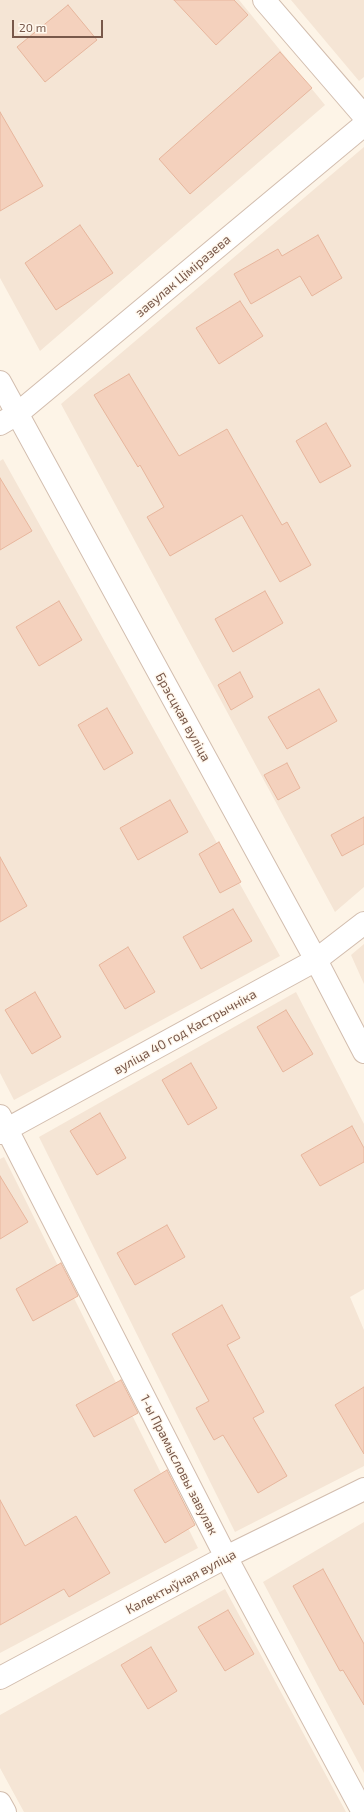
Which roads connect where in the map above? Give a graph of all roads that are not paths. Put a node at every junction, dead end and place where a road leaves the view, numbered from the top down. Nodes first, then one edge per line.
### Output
1 (264, 0) edge
2 (364, 116) edge
3 (364, 125) edge
4 (0, 382) edge
5 (8, 419) edge
6 (364, 923) edge
7 (316, 960) junction
8 (364, 1052) edge
9 (2, 1126) edge
10 (364, 1489) edge
11 (226, 1557) junction
12 (0, 1678) edge
13 (0, 1803) edge
14 (5, 1812) edge
15 (363, 1812) edge

1 - 2 street
3 - 5 street, завулак Ціміразева
4 - 5 street, Брэсцкая вуліца
5 - 7 street, Брэсцкая вуліца
6 - 7 street, вуліца 40 год Кастрычніка
7 - 8 street, Брэсцкая вуліца
7 - 9 street, вуліца 40 год Кастрычніка
9 - 11 street, 1-ы Прамысловы завулак
10 - 11 street, Калектыўная вуліца
11 - 12 street, Калектыўная вуліца
11 - 15 street, 1-ы Прамысловы завулак
13 - 14 street

